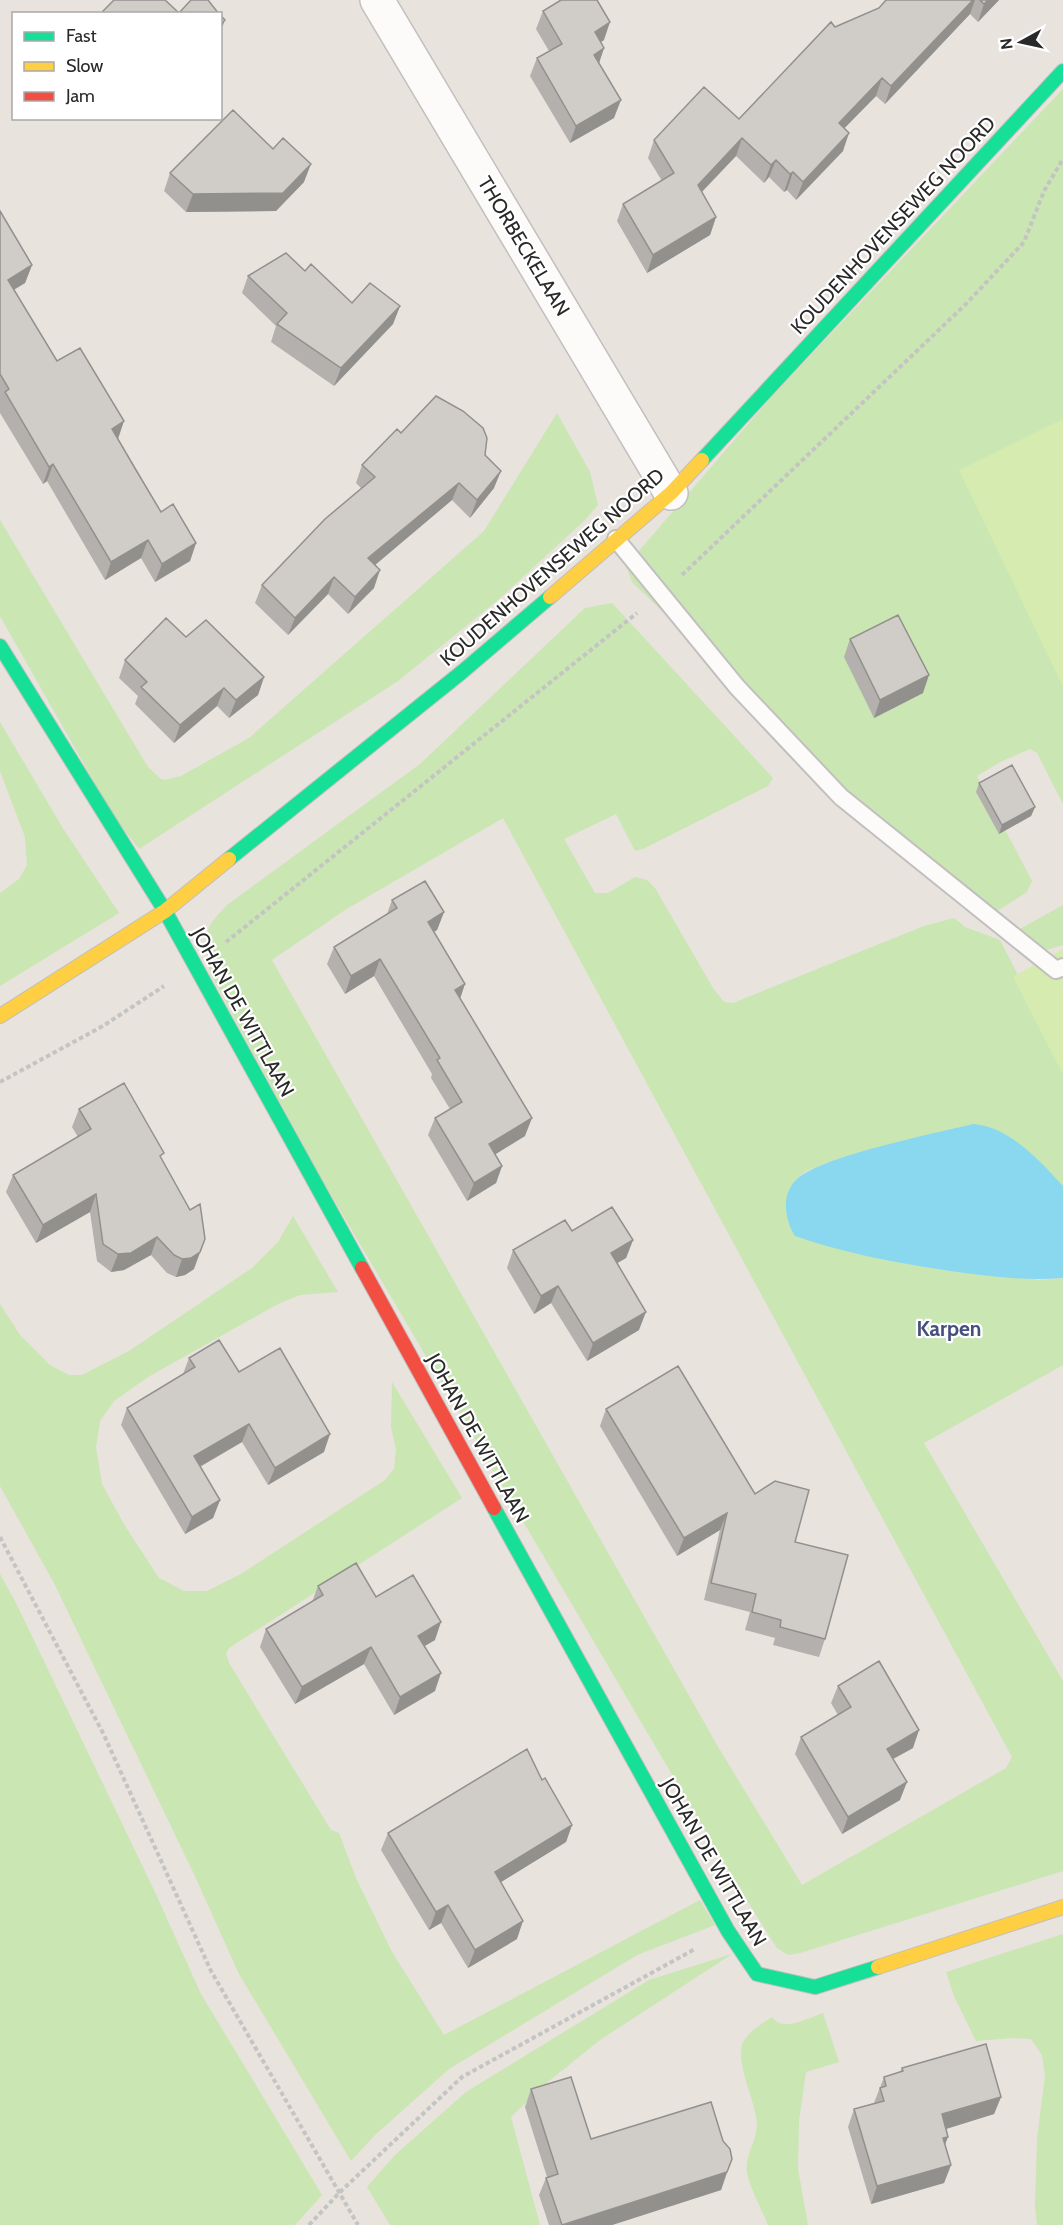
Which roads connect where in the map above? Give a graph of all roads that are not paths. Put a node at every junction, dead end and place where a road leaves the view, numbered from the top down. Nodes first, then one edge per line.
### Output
1 (377, 0) edge
2 (1063, 71) edge
3 (671, 493) junction
4 (616, 539) junction
5 (0, 646) edge
6 (165, 911) junction
7 (1063, 967) edge
8 (0, 1016) edge
9 (1063, 1907) edge

1 - 3 street, THORBECKELAAN
2 - 3 street, KOUDENHOVENSEWEG NOORD
3 - 4 street, KOUDENHOVENSEWEG NOORD
4 - 6 street, KOUDENHOVENSEWEG NOORD
4 - 7 lane
5 - 6 street, JOHAN DE WITTLAAN
6 - 8 street, KOUDENHOVENSEWEG NOORD
6 - 9 street, JOHAN DE WITTLAAN

